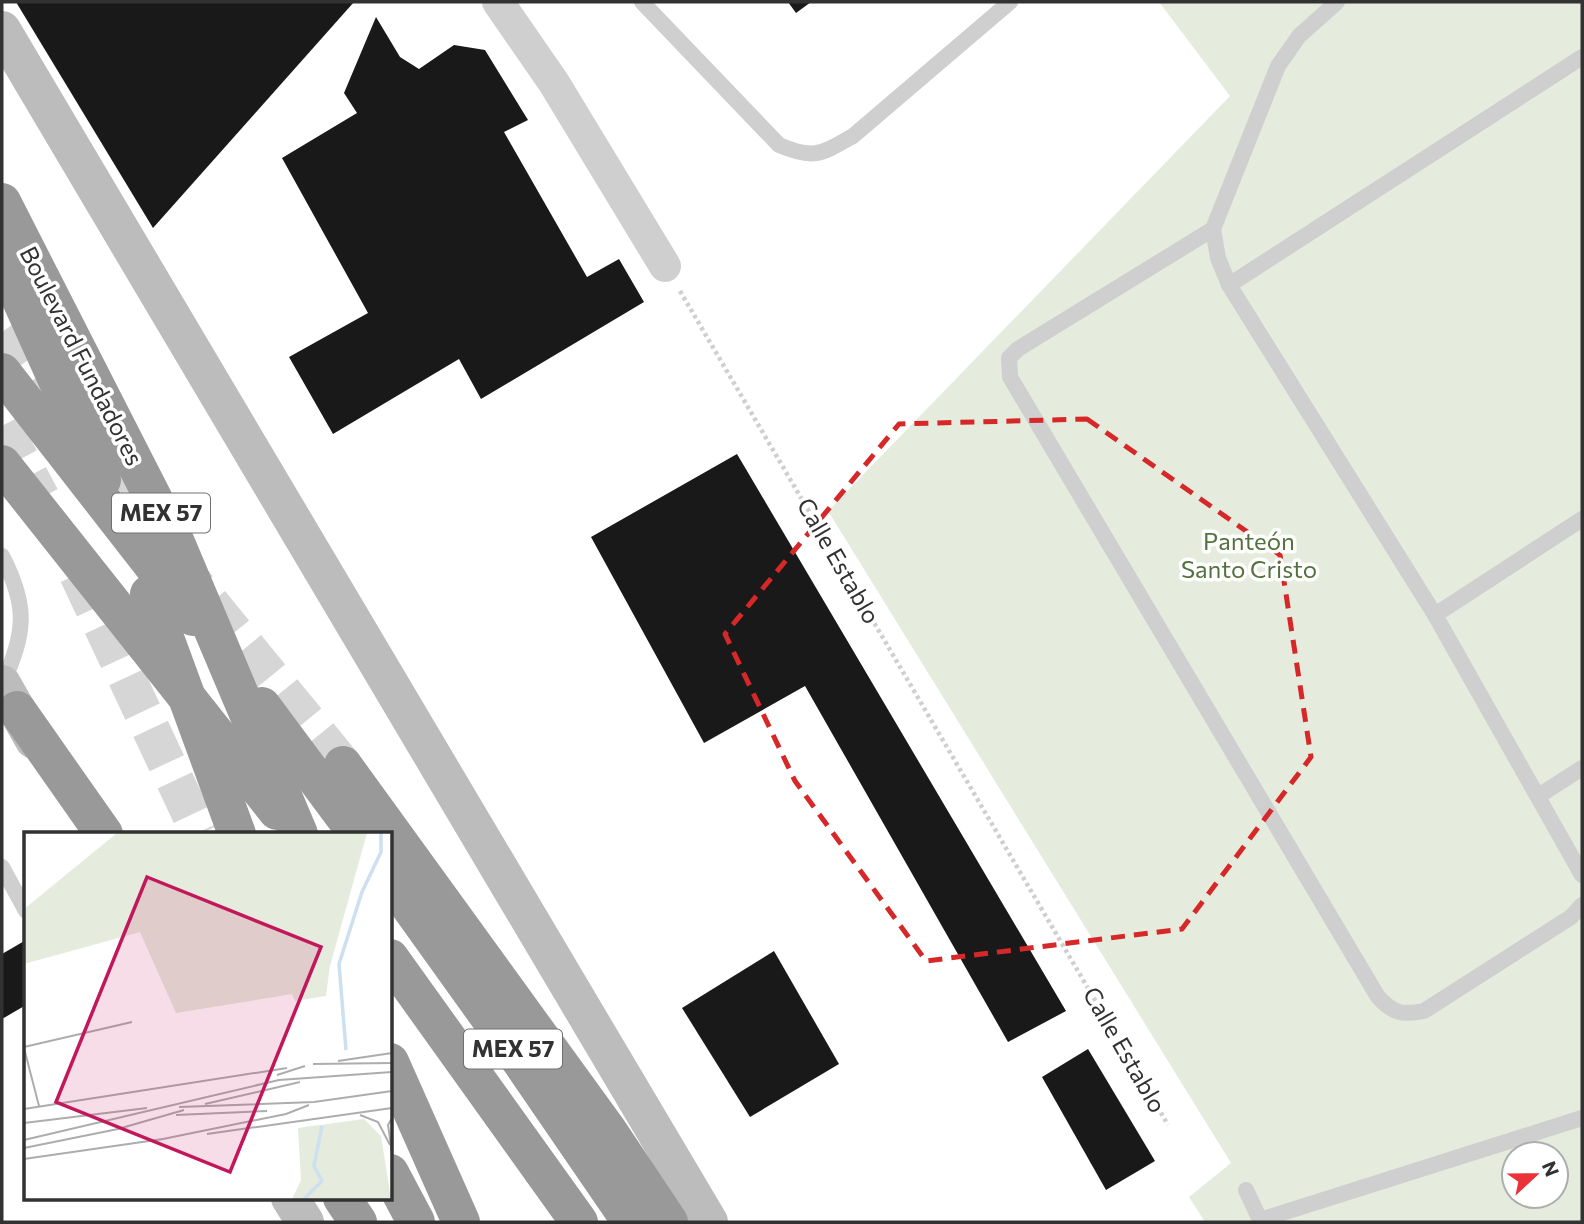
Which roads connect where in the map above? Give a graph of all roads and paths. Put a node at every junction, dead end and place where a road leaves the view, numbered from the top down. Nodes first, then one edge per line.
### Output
1 (498, 2) edge
2 (642, 2) edge
3 (1010, 2) edge
4 (1337, 2) edge
5 (2, 30) edge
6 (1582, 57) edge
7 (2, 202) edge
8 (1213, 229) junction
9 (2, 258) edge
10 (665, 266) joint
11 (1229, 285) junction
12 (2, 372) edge
13 (2, 464) edge
14 (1582, 519) edge
15 (2, 556) edge
16 (1435, 615) junction
17 (7, 693) edge
18 (343, 765) tunnel mouth
19 (1582, 768) edge
20 (1540, 795) junction
21 (85, 832) edge
22 (103, 832) edge
23 (236, 832) edge
24 (295, 832) edge
25 (296, 832) edge
26 (356, 832) edge
27 (392, 832) edge
28 (392, 832) edge
29 (2, 866) edge
30 (1582, 875) edge
31 (392, 883) edge
32 (1582, 905) edge
33 (24, 907) edge
34 (392, 961) edge
35 (392, 1067) edge
36 (1582, 1118) edge
37 (1168, 1125) dead end
38 (392, 1177) edge
39 (1246, 1190) dead end
40 (291, 1200) edge
41 (343, 1200) edge
42 (376, 1200) edge
43 (1260, 1221) edge
44 (305, 1222) edge
45 (358, 1222) edge
46 (388, 1222) edge
47 (416, 1222) edge
48 (461, 1222) edge
49 (579, 1222) edge
50 (631, 1222) edge
51 (670, 1222) edge
52 (709, 1222) edge

1 - 10 street
2 - 3 lane
4 - 8 lane
5 - 52 main road
6 - 11 lane
7 - 25 highway, Boulevard Fundadores / MEX 57, bridge
8 - 11 lane
8 - 32 lane
9 - 23 highway, bridge
10 - 37 path, Calle Establo
11 - 16 lane
12 - 26 highway, Boulevard Fundadores / MEX 57, bridge
13 - 24 highway, bridge
14 - 16 lane
15 - 17 lane
16 - 20 lane
17 - 21 main road
17 - 22 highway
18 - 28 highway
19 - 20 lane
20 - 30 lane
27 - 51 highway
29 - 33 lane
31 - 50 highway, MEX 57
34 - 49 highway
35 - 48 highway
36 - 43 lane
38 - 47 highway
39 - 43 lane
40 - 44 main road
41 - 45 highway
42 - 46 highway

